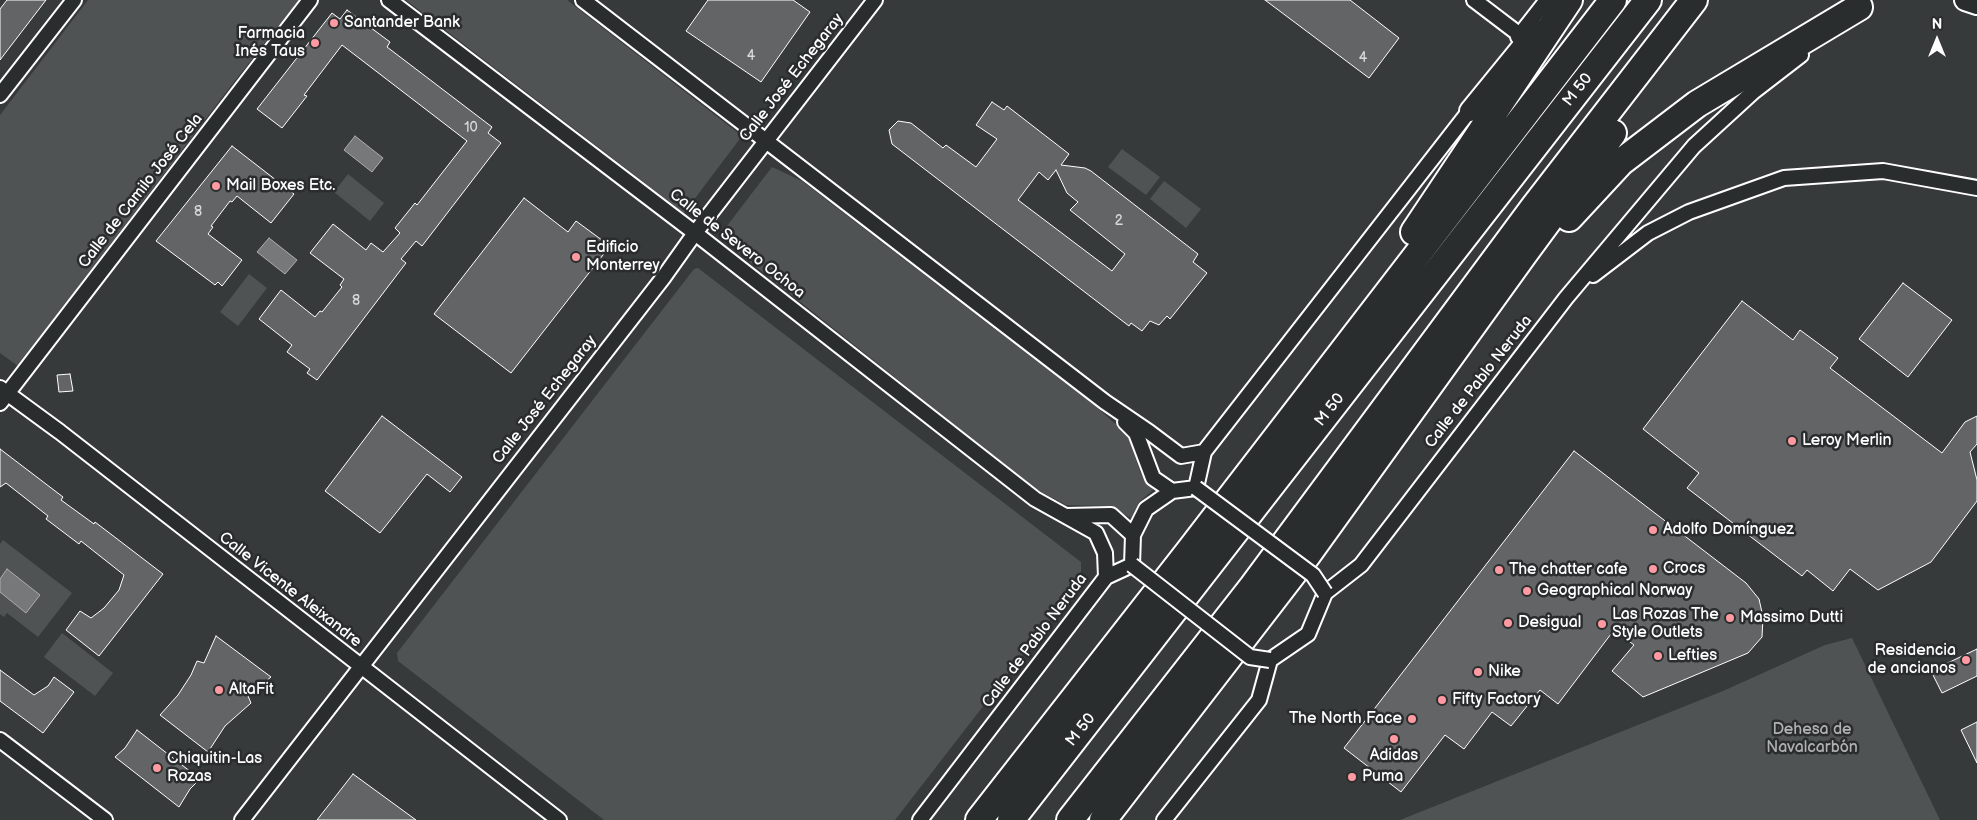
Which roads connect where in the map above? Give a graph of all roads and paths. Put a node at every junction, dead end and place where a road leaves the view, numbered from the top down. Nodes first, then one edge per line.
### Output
1 (74, 0) edge
2 (310, 0) edge
3 (389, 0) edge
4 (583, 0) edge
5 (875, 0) edge
6 (1474, 0) edge
7 (1547, 0) edge
8 (1561, 0) edge
9 (1569, 0) edge
10 (1613, 0) edge
11 (1648, 0) edge
12 (1694, 0) edge
13 (1712, 0) edge
14 (1965, 0) edge
15 (1865, 4) edge
16 (1977, 4) edge
17 (1520, 35) junction
18 (0, 95) edge
19 (1470, 111) junction
20 (765, 140) junction
21 (1977, 188) edge
22 (695, 233) junction
23 (1573, 291) junction
24 (2, 395) edge
25 (1106, 402) junction
26 (1279, 434) junction
27 (1204, 452) junction
28 (1196, 488) junction
29 (1172, 491) junction
30 (1063, 516) junction
31 (1133, 535) junction
32 (1308, 554) junction
33 (1132, 565) junction
34 (1106, 577) junction
35 (1325, 593) junction
36 (1270, 660) junction
37 (360, 667) junction
38 (0, 740) edge
39 (105, 820) edge
40 (242, 820) edge
41 (559, 820) edge
42 (920, 820) edge
43 (979, 820) edge
44 (1011, 820) edge
45 (1070, 820) edge
46 (1103, 820) edge
47 (1164, 820) edge

1 - 18 street
2 - 24 street, Calle de Camilo José Cela
3 - 22 street, Calle de Severo Ochoa
4 - 20 street
5 - 20 street, Calle José Echegaray
6 - 17 street
7 - 17 street
8 - 19 street
9 - 26 highway
10 - 26 highway
11 - 44 highway, M 50
12 - 45 highway
13 - 32 highway
14 - 16 street
15 - 23 street, Calle de Pablo Neruda
15 - 32 highway
17 - 19 street
19 - 27 street
20 - 22 street, Calle José Echegaray
20 - 25 street
21 - 23 street
22 - 30 street, Calle de Severo Ochoa
22 - 37 street, Calle José Echegaray
23 - 35 street, Calle de Pablo Neruda
24 - 37 street, Calle Vicente Aleixandre
25 - 27 street
25 - 29 street
26 - 43 highway
27 - 28 street
28 - 29 street
28 - 35 street, bridge
29 - 31 street
30 - 31 street
30 - 34 street, Calle de Severo Ochoa
31 - 33 street
32 - 46 highway
33 - 34 street, Calle de Pablo Neruda
33 - 36 street, bridge
34 - 42 street, Calle de Pablo Neruda
35 - 36 street, Calle de Pablo Neruda
36 - 47 street
37 - 40 street, Calle José Echegaray
37 - 41 street, Calle Vicente Aleixandre
38 - 39 street

